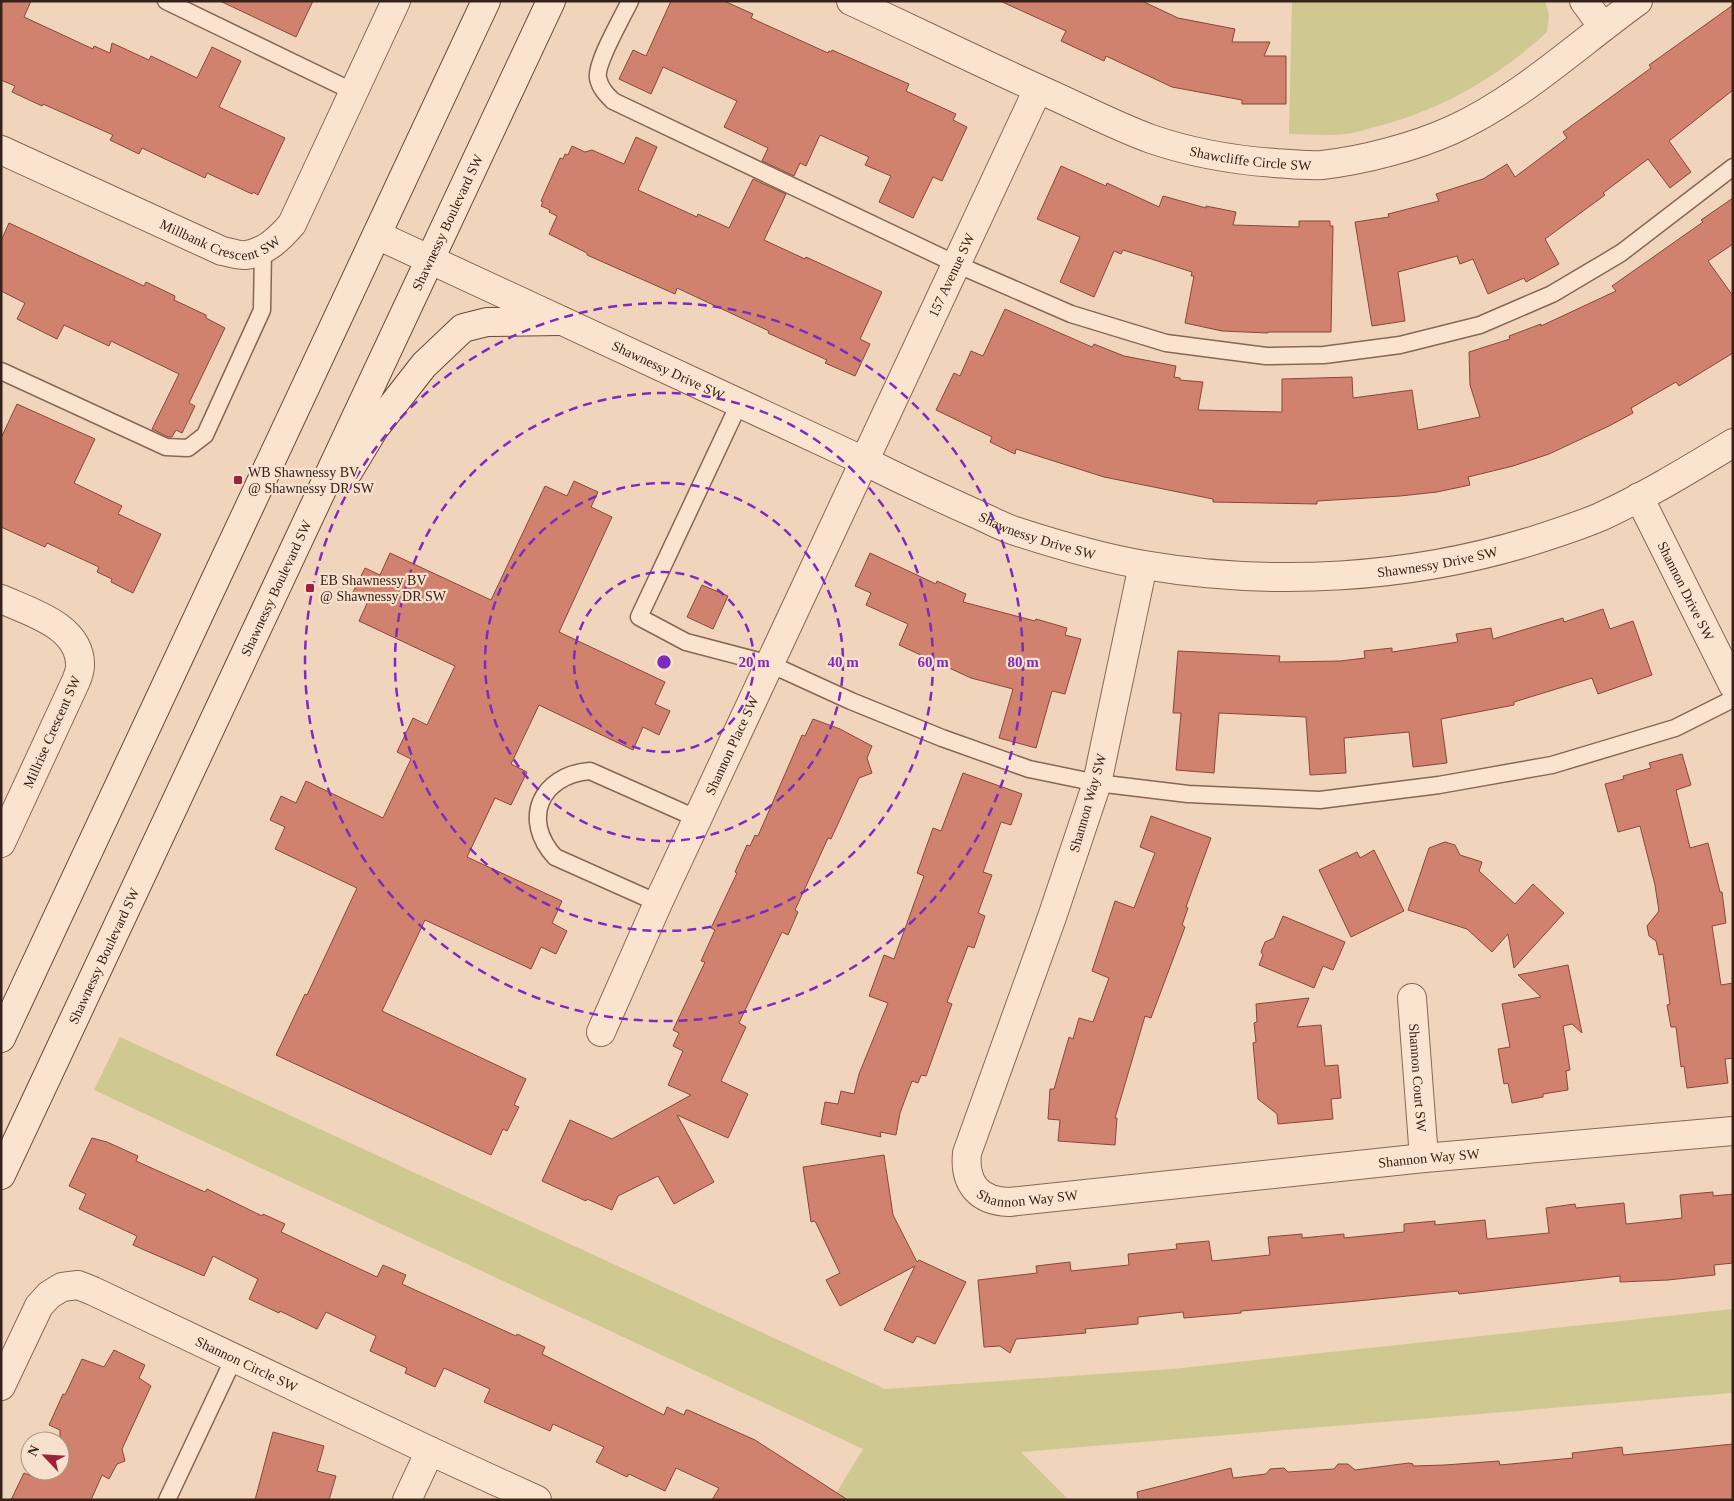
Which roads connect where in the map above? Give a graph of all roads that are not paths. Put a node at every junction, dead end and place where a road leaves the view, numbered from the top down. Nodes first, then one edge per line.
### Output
1 (396, 1) edge
2 (486, 1) edge
3 (551, 1) edge
4 (630, 1) edge
5 (1584, 1) edge
6 (1638, 1) edge
7 (173, 3) edge
8 (861, 3) edge
9 (1603, 26) junction
10 (1038, 89) junction
11 (354, 92) junction
12 (1, 150) edge
13 (1733, 167) edge
14 (377, 236) junction
15 (263, 249) junction
16 (430, 259) junction
17 (956, 264) junction
18 (562, 322) junction
19 (1, 371) edge
20 (739, 404) junction
21 (1733, 443) edge
22 (864, 461) junction
23 (1639, 497) junction
24 (1143, 565) junction
25 (278, 584) junction
26 (1, 598) edge
27 (770, 664) junction
28 (1733, 685) edge
29 (1733, 699) edge
30 (1096, 783) junction
31 (698, 819) junction
32 (4, 828) edge
33 (658, 903) junction
34 (1412, 998) dead end
35 (601, 1032) dead end
36 (1, 1038) edge
37 (1733, 1131) edge
38 (1424, 1158) junction
39 (1, 1176) edge
40 (234, 1358) junction
41 (1, 1386) edge
42 (430, 1451) junction
43 (168, 1500) edge
44 (406, 1500) edge
45 (537, 1500) edge

1 - 11 street, Millbank Crescent SW
2 - 14 street
3 - 16 street, Shawnessy Boulevard SW
4 - 17 lane
5 - 9 street
6 - 9 street, Shawcliffe Circle SW
7 - 11 lane
8 - 10 street, Shawcliffe Circle SW
9 - 10 street, Shawcliffe Circle SW
10 - 17 street, 157 Avenue SW
11 - 15 street, Millbank Crescent SW
12 - 15 street, Millbank Crescent SW
13 - 17 lane
14 - 16 street, Shawnessy Drive SW
14 - 36 street
15 - 19 lane
16 - 18 street, Shawnessy Drive SW
16 - 25 street, Shawnessy Boulevard SW
17 - 22 street, 157 Avenue SW
18 - 20 street, Shawnessy Drive SW
18 - 25 street
20 - 22 street, Shawnessy Drive SW
20 - 27 lane
21 - 23 street, Shawnessy Drive SW
22 - 24 street, Shawnessy Drive SW
22 - 27 street, Shannon Place SW
23 - 24 street, Shawnessy Drive SW
23 - 28 street, Shannon Drive SW
24 - 30 street, Shannon Way SW
25 - 39 street, Shawnessy Boulevard SW
26 - 32 street, Millrise Crescent SW
27 - 30 lane
27 - 31 street, Shannon Place SW
29 - 30 lane
30 - 38 street, Shannon Way SW
31 - 33 street, Shannon Place SW
31 - 33 lane
33 - 35 street, Shannon Place SW
34 - 38 street, Shannon Court SW
37 - 38 street, Shannon Way SW
40 - 41 street, Shannon Circle SW
40 - 42 street, Shannon Circle SW
40 - 43 lane
42 - 44 street
42 - 45 street, Shannon Circle SW

